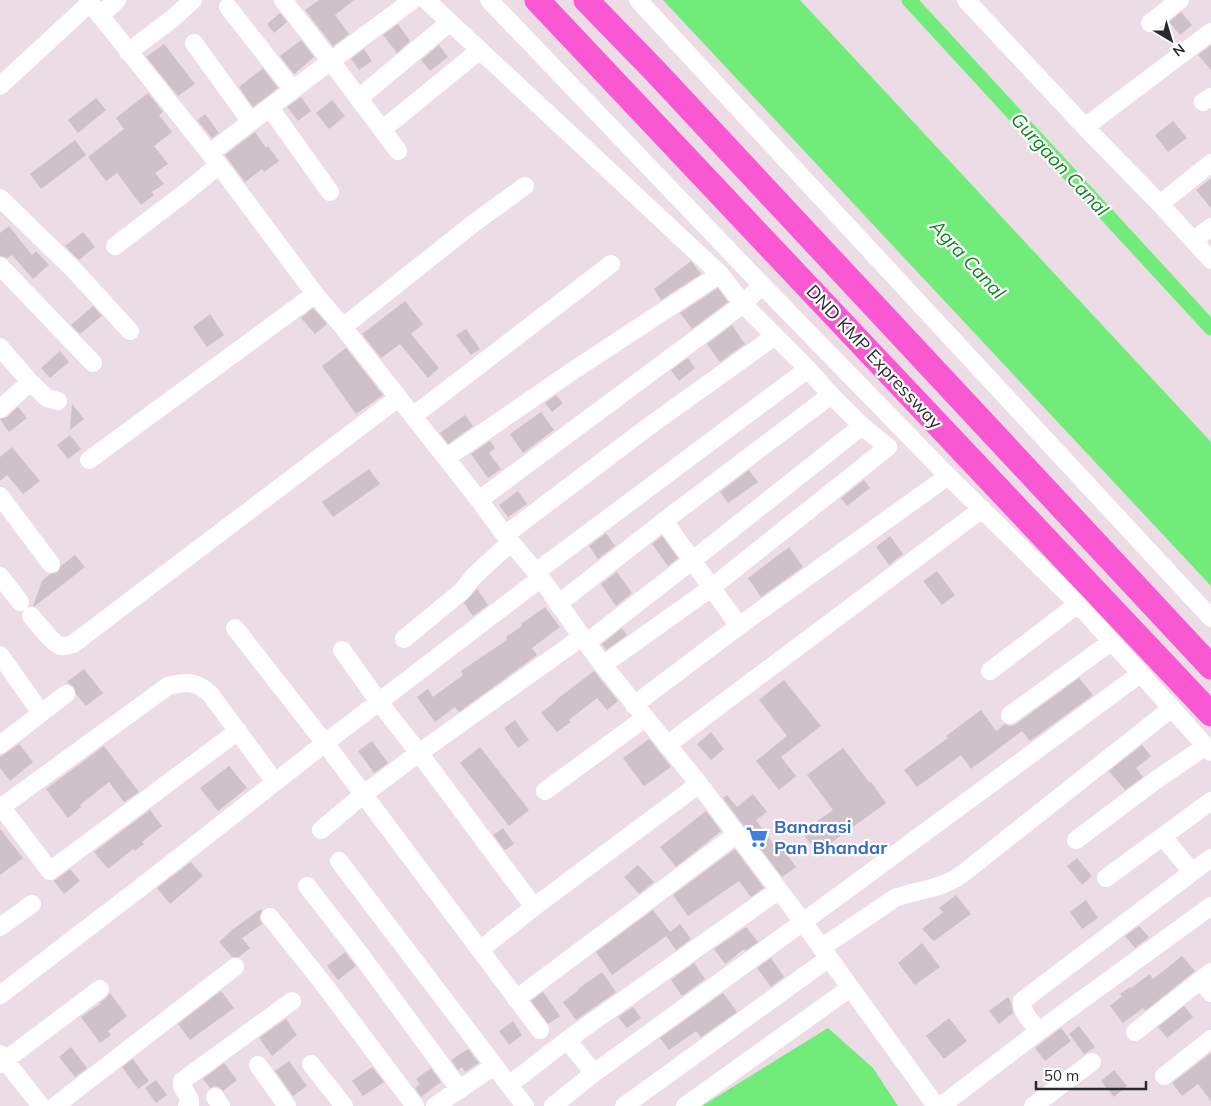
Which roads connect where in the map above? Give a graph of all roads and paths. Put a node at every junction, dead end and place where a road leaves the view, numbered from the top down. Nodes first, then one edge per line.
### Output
1 (117, 0) edge
2 (194, 0) edge
3 (283, 0) edge
4 (413, 0) edge
5 (426, 0) edge
6 (489, 0) edge
7 (537, 0) edge
8 (586, 0) edge
9 (638, 0) edge
10 (966, 0) edge
11 (1180, 0) edge
12 (93, 6) edge
13 (228, 7) dead end
14 (450, 22) junction
15 (1150, 23) dead end
16 (1211, 32) edge
17 (194, 43) dead end
18 (480, 50) junction
19 (128, 52) junction
20 (330, 60) junction
21 (0, 86) edge
22 (293, 90) junction
23 (359, 98) junction
24 (270, 108) junction
25 (251, 122) junction
26 (1085, 128) junction
27 (383, 129) junction
28 (398, 151) dead end
29 (215, 159) junction
30 (1211, 162) edge
31 (525, 186) dead end
32 (330, 192) dead end
33 (0, 198) edge
34 (1160, 204) junction
35 (1211, 227) edge
36 (1194, 240) junction
37 (115, 246) dead end
38 (1211, 260) edge
39 (611, 264) dead end
40 (0, 266) edge
41 (720, 274) junction
42 (762, 285) junction
43 (315, 294) junction
44 (743, 304) junction
45 (343, 326) junction
46 (130, 331) dead end
47 (775, 336) junction
48 (3, 356) edge
49 (93, 363) dead end
50 (808, 369) junction
51 (30, 382) junction
52 (831, 395) junction
53 (398, 398) junction
54 (58, 401) dead end
55 (0, 409) edge
56 (413, 416) junction
57 (893, 419) junction
58 (867, 430) junction
59 (446, 458) junction
60 (89, 460) dead end
61 (948, 476) junction
62 (0, 496) edge
63 (479, 500) junction
64 (982, 509) junction
65 (664, 521) junction
66 (508, 538) junction
67 (693, 560) junction
68 (51, 564) dead end
69 (539, 575) junction
70 (0, 576) edge
71 (711, 588) junction
72 (558, 604) junction
73 (1078, 604) junction
74 (1211, 618) edge
75 (739, 626) junction
76 (234, 628) dead end
77 (404, 639) dead end
78 (584, 640) junction
79 (1111, 642) junction
80 (342, 650) dead end
81 (0, 655) edge
82 (603, 665) junction
83 (1211, 667) edge
84 (990, 671) dead end
85 (1140, 674) junction
86 (66, 694) dead end
87 (379, 702) junction
88 (1172, 708) junction
89 (640, 711) junction
90 (41, 712) junction
91 (1211, 714) edge
92 (1010, 715) dead end
93 (238, 731) junction
94 (3, 738) edge
95 (325, 743) junction
96 (667, 745) junction
97 (1208, 749) edge
98 (419, 753) junction
99 (275, 782) junction
100 (699, 784) junction
101 (545, 791) dead end
102 (364, 794) junction
103 (1211, 801) edge
104 (1, 807) edge
105 (321, 830) dead end
106 (737, 834) junction
107 (1163, 837) junction
108 (1076, 840) dead end
109 (1211, 858) edge
110 (339, 861) dead end
111 (1192, 872) junction
112 (1106, 878) dead end
113 (307, 886) dead end
114 (779, 890) junction
115 (32, 904) dead end
116 (1211, 906) edge
117 (534, 907) junction
118 (270, 918) dead end
119 (803, 922) junction
120 (0, 927) edge
121 (480, 950) junction
122 (825, 953) junction
123 (235, 967) dead end
124 (1208, 982) edge
125 (850, 988) junction
126 (100, 989) dead end
127 (0, 995) edge
128 (516, 999) junction
129 (292, 1001) dead end
130 (540, 1030) dead end
131 (1039, 1031) junction
132 (1135, 1032) dead end
133 (1211, 1039) edge
134 (567, 1040) junction
135 (2, 1060) edge
136 (1092, 1062) dead end
137 (311, 1064) dead end
138 (258, 1065) dead end
139 (494, 1066) junction
140 (594, 1073) junction
141 (1164, 1076) dead end
142 (509, 1085) junction
143 (460, 1090) junction
144 (41, 1106) edge
145 (55, 1106) edge
146 (187, 1106) edge
147 (287, 1106) edge
148 (344, 1106) edge
149 (415, 1106) edge
150 (435, 1106) edge
151 (525, 1106) edge
152 (553, 1106) edge
153 (624, 1106) edge
154 (685, 1106) edge
155 (936, 1106) edge
156 (941, 1106) edge
157 (1033, 1106) edge

1 - 12 street
2 - 19 street
3 - 20 street
4 - 20 street
5 - 14 street
6 - 42 street
7 - 91 highway, DND KMP Expressway
8 - 83 highway, DND KMP Expressway
9 - 74 street
10 - 26 street
11 - 15 street
12 - 19 street
12 - 21 street
13 - 22 street
14 - 18 street
14 - 23 street
16 - 26 street
17 - 25 street
18 - 27 street
18 - 41 street
19 - 29 street
20 - 22 street
20 - 23 street
22 - 24 street
23 - 27 street
24 - 25 street
24 - 32 street
25 - 29 street
26 - 34 street
27 - 28 street
29 - 37 street
29 - 43 street
30 - 34 street
31 - 45 street
33 - 46 street
34 - 36 street
35 - 36 street
36 - 38 street
39 - 56 street
40 - 49 street
41 - 44 street
41 - 59 street
42 - 44 street
42 - 57 street
43 - 45 street
43 - 60 street
44 - 47 street
44 - 63 street
45 - 53 street
47 - 50 street
47 - 66 street
48 - 51 street
50 - 52 street
50 - 69 street
51 - 54 street
51 - 55 street
52 - 58 street
52 - 65 street
53 - 56 street
53 - 70 street
56 - 59 street
57 - 58 street
57 - 61 street
58 - 67 street
58 - 71 street
59 - 63 street
61 - 64 street
61 - 75 street
62 - 68 street
63 - 66 street
64 - 73 street
64 - 96 street
65 - 67 street
65 - 72 street
66 - 69 street
66 - 77 street
67 - 71 street
67 - 78 street
69 - 72 street
69 - 87 street
71 - 75 street
71 - 82 street
72 - 78 street
73 - 79 street
73 - 84 street
75 - 89 street
76 - 95 street
78 - 82 street
78 - 98 street
79 - 85 street
79 - 92 street
80 - 87 street
81 - 90 street
82 - 89 street
85 - 88 street
85 - 119 street
86 - 90 street
87 - 95 street
87 - 98 street
88 - 97 street
88 - 122 street
89 - 96 street
89 - 101 street
90 - 94 street
93 - 99 street
93 - 104 street
93 - 104 street
95 - 99 street
95 - 102 street
96 - 100 street
97 - 108 street
98 - 102 street
98 - 117 street
99 - 127 street
100 - 106 street
100 - 117 street
102 - 105 street
102 - 121 street
103 - 107 street
106 - 114 street
106 - 128 street
107 - 111 street
107 - 112 street
109 - 111 street
110 - 139 street
111 - 131 street
113 - 143 street
114 - 119 street
114 - 134 street
115 - 120 street
116 - 131 street
117 - 121 street
118 - 149 street
119 - 122 street
119 - 140 street
121 - 128 street
122 - 125 street
122 - 153 street
123 - 145 street
124 - 132 street
125 - 154 street
125 - 155 street
126 - 135 street
128 - 130 street
129 - 146 street
131 - 156 street
133 - 141 street
134 - 140 street
134 - 142 street
135 - 144 street
136 - 157 street
137 - 148 street
138 - 147 street
139 - 142 street
139 - 143 street
140 - 152 street
142 - 151 street
143 - 150 street

